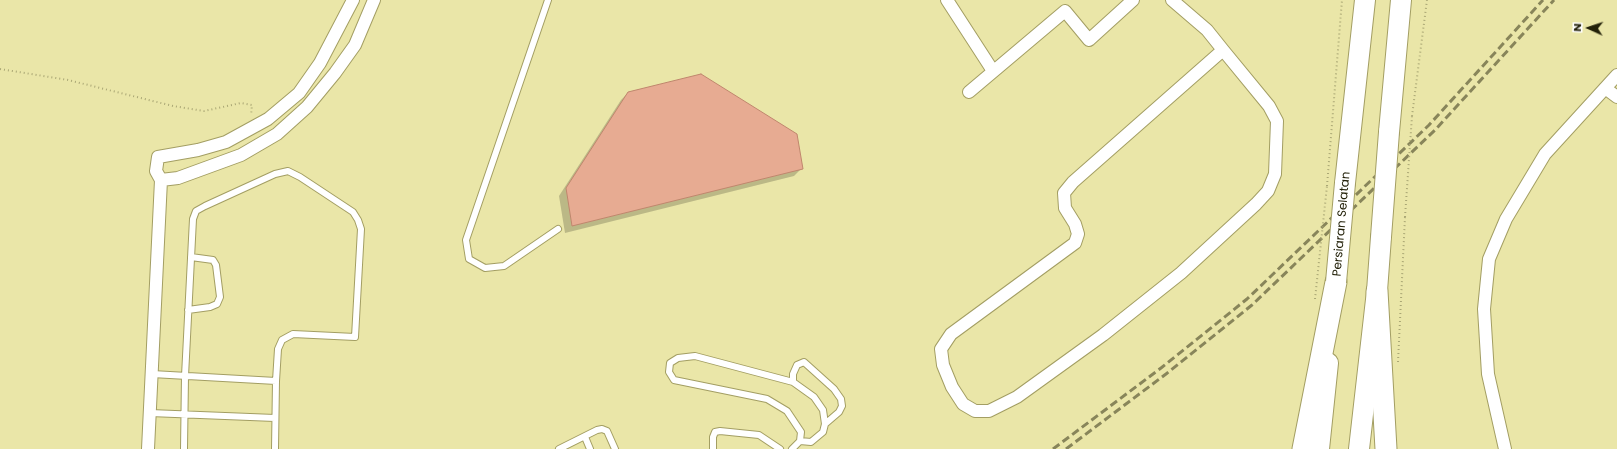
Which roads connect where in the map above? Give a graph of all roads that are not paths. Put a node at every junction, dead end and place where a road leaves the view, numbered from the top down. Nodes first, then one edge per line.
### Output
1 (354, 0) edge
2 (374, 0) edge
3 (548, 0) edge
4 (947, 0) edge
5 (1133, 0) edge
6 (1172, 0) edge
7 (1365, 0) edge
8 (1400, 0) edge
9 (1223, 50) junction
10 (993, 71) junction
11 (1617, 75) edge
12 (1605, 88) junction
13 (969, 92) dead end
14 (1617, 97) edge
15 (161, 180) junction
16 (558, 229) dead end
17 (190, 257) junction
18 (1336, 282) junction
19 (1377, 291) junction
20 (188, 310) junction
21 (152, 374) junction
22 (185, 376) junction
23 (276, 381) junction
24 (794, 382) junction
25 (150, 413) junction
26 (185, 415) junction
27 (275, 418) junction
28 (825, 424) junction
29 (585, 437) junction
30 (800, 440) junction
31 (148, 449) edge
32 (184, 449) edge
33 (275, 449) edge
34 (559, 449) edge
35 (590, 449) edge
36 (615, 449) edge
37 (713, 449) edge
38 (780, 449) edge
39 (792, 449) edge
40 (1303, 449) edge
41 (1319, 449) edge
42 (1360, 449) edge
43 (1386, 449) edge
44 (1505, 449) edge

1 - 15 street
2 - 15 street
3 - 16 lane
4 - 10 street
5 - 10 street
6 - 9 street
7 - 18 main road, Persiaran Selatan, bridge
8 - 19 main road, bridge
9 - 9 street
10 - 13 street
11 - 12 street
12 - 14 street
12 - 44 street
15 - 21 street
17 - 20 lane
17 - 20 lane
17 - 23 lane
18 - 40 highway
18 - 41 main road, Persiaran Selatan
19 - 42 main road
19 - 43 highway
20 - 22 lane
21 - 22 lane
21 - 25 street
22 - 23 lane
22 - 26 lane
23 - 27 lane
24 - 28 lane
24 - 28 lane
24 - 30 lane
25 - 26 lane
25 - 31 street
26 - 27 lane
26 - 32 lane
27 - 33 lane
28 - 30 lane
29 - 34 lane
29 - 35 lane
29 - 36 lane
30 - 39 lane
37 - 38 lane

